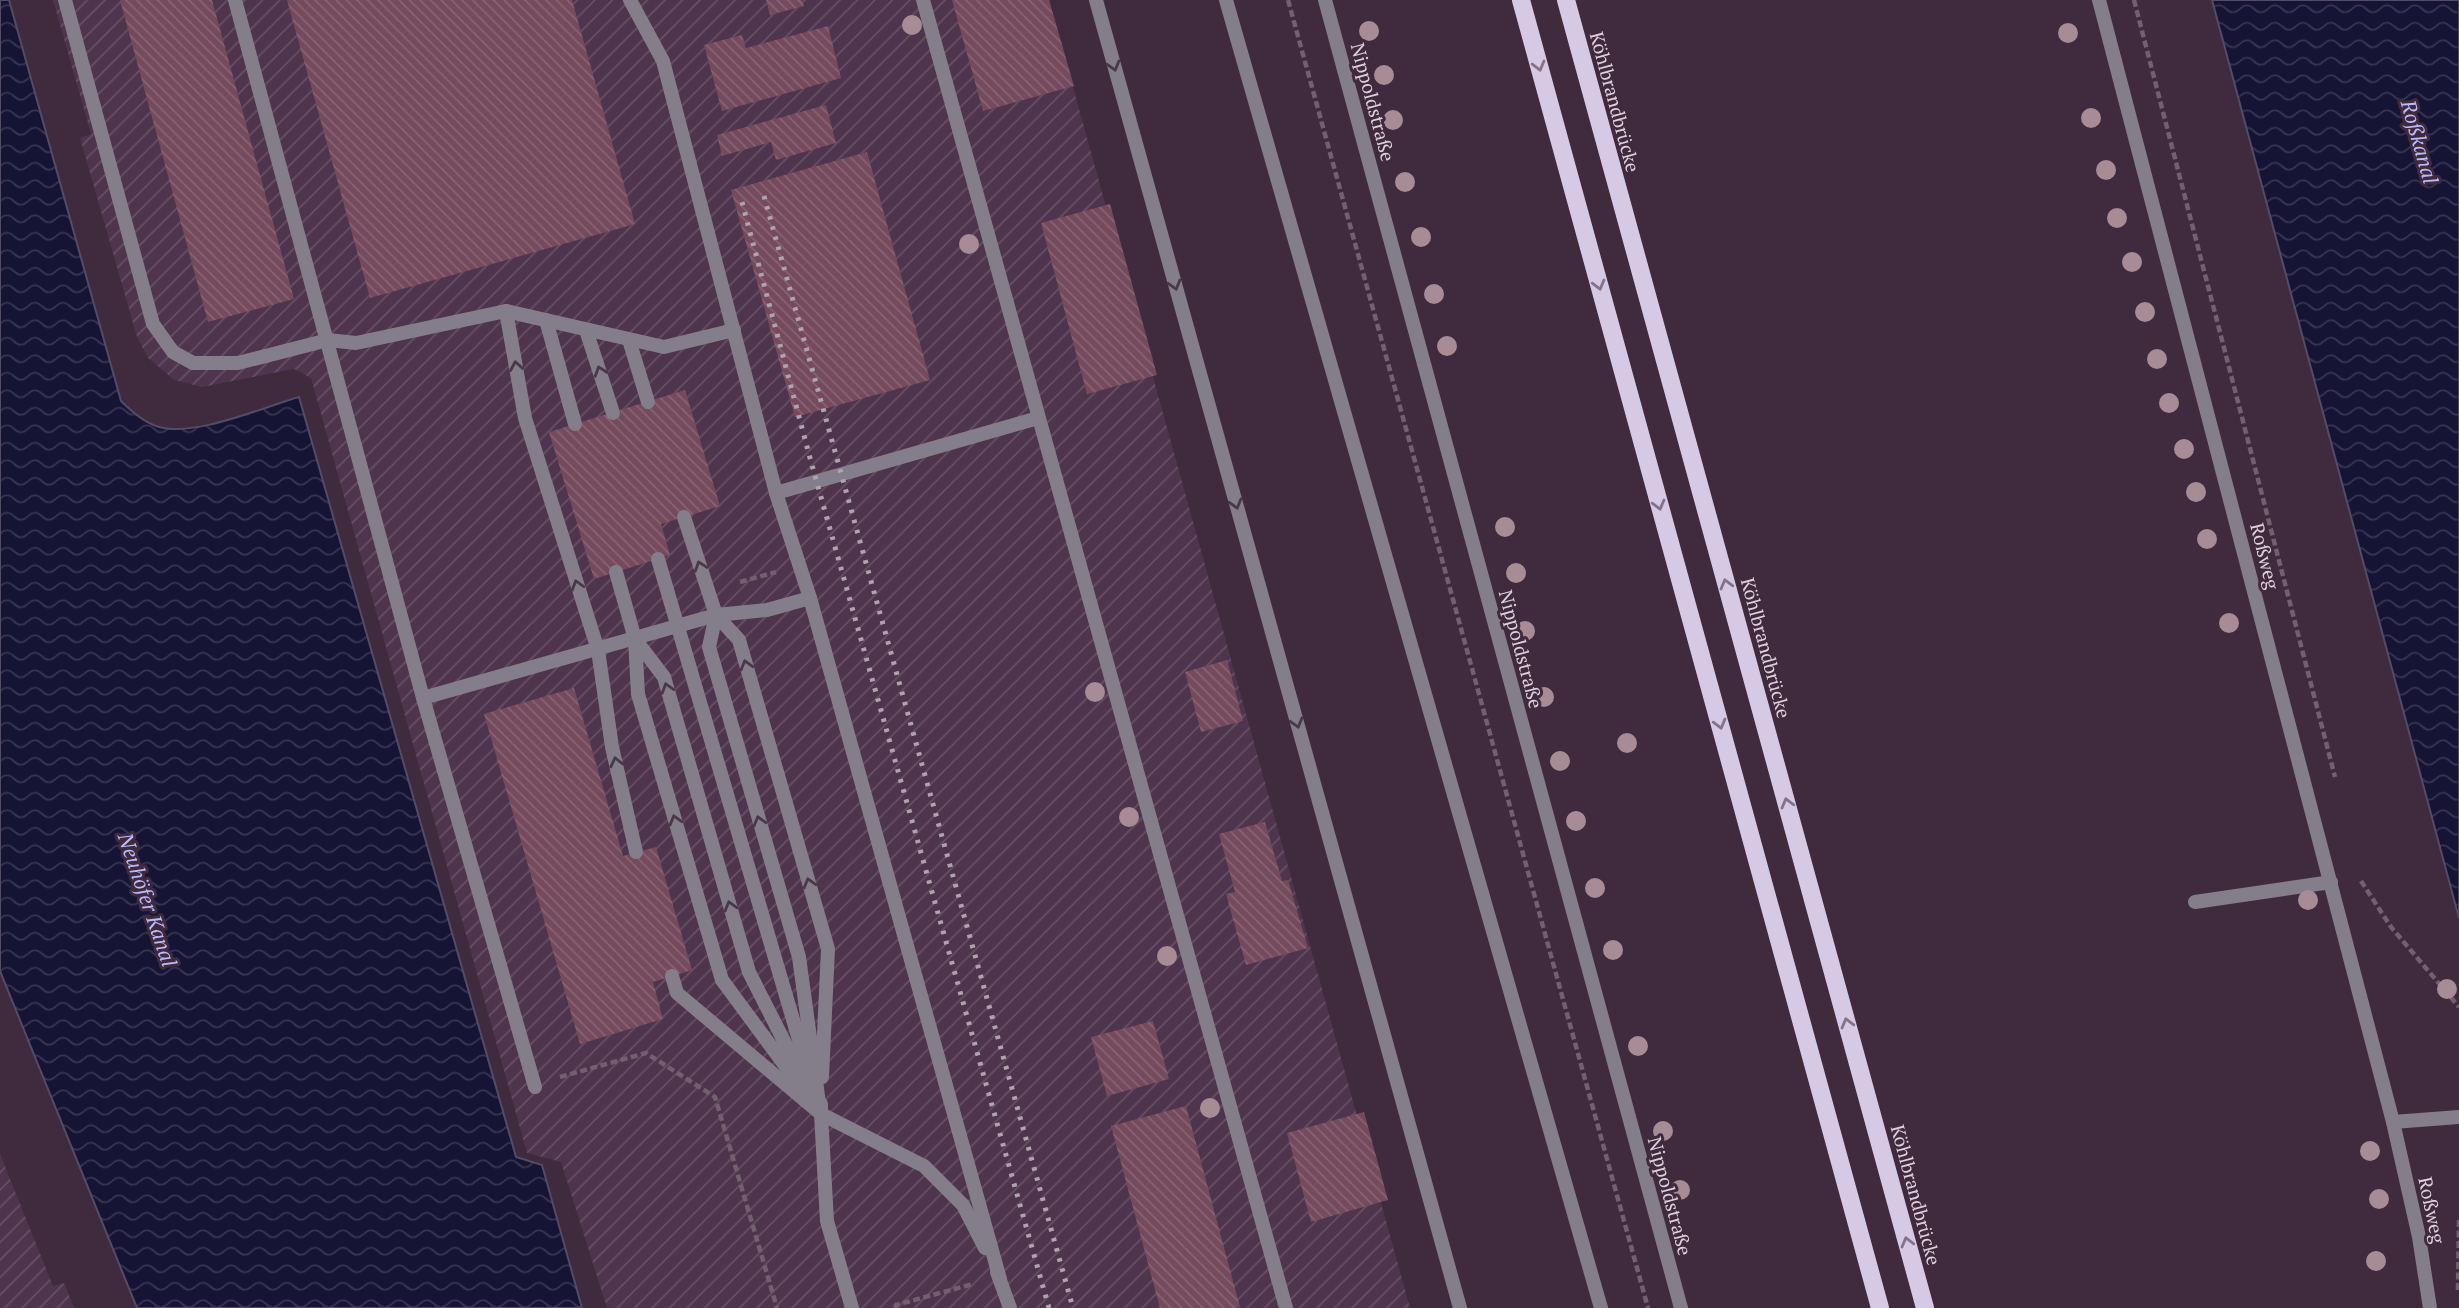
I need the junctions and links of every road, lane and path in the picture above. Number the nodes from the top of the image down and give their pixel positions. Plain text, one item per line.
1 (65, 0) edge
2 (235, 0) edge
3 (630, 0) edge
4 (923, 0) edge
5 (1096, 0) edge
6 (1226, 0) edge
7 (1287, 0) edge
8 (1325, 0) edge
9 (1521, 0) edge
10 (1566, 0) edge
11 (2099, 0) edge
12 (2134, 0) edge
13 (506, 311) junction
14 (546, 320) junction
15 (586, 330) junction
16 (734, 330) junction
17 (328, 340) junction
18 (629, 340) junction
19 (649, 402) dead end
20 (613, 413) dead end
21 (1038, 418) junction
22 (575, 425) dead end
23 (776, 493) junction
24 (684, 517) dead end
25 (658, 559) dead end
26 (616, 572) dead end
27 (810, 598) junction
28 (716, 615) junction
29 (679, 626) junction
30 (635, 639) junction
31 (598, 650) junction
32 (423, 698) junction
33 (2338, 790) dead end
34 (636, 852) dead end
35 (2359, 870) dead end
36 (2330, 882) junction
37 (2195, 902) dead end
38 (672, 976) dead end
39 (2459, 1007) edge
40 (535, 1087) joint
41 (821, 1114) junction
42 (2459, 1117) edge
43 (2393, 1122) junction
44 (2459, 1219) edge
45 (1000, 1279) junction
46 (2458, 1300) edge
47 (778, 1308) edge
48 (852, 1308) edge
49 (895, 1308) edge
50 (1010, 1308) edge
51 (1286, 1308) edge
52 (1460, 1308) edge
53 (1601, 1308) edge
54 (1648, 1308) edge
55 (1681, 1308) edge
56 (1880, 1308) edge
57 (1925, 1308) edge
58 (2430, 1308) edge

1 - 17 street
2 - 17 street
3 - 16 street
4 - 21 street
5 -> 52 street
6 - 53 street
7 - 54 path
8 - 55 street, Nippoldstraße
9 -> 56 main road
57 -> 10 main road, Köhlbrandbrücke
11 - 36 street, Roßweg
12 - 33 path
13 - 14 street
13 - 17 street
31 -> 13 street
14 - 15 street
14 - 22 street
15 - 18 street
20 -> 15 street
16 - 18 street
16 - 23 street
17 - 32 street
18 - 19 street
21 - 23 street
21 - 51 street
23 - 27 street
28 -> 24 street
25 - 29 street
26 - 30 street
27 - 28 street
27 - 45 street
28 - 29 street
41 -> 28 street
41 -> 28 street
29 - 30 street
29 - 41 street
30 - 31 street
41 -> 30 street
41 -> 30 street
31 - 32 street
34 -> 31 street
32 - 40 street
35 - 39 path
36 - 37 street
36 - 43 street, Roßweg
38 - 41 street
40 - 47 path
41 - 45 street
41 - 48 street
42 - 43 street
43 - 58 street, Roßweg
44 - 46 path
45 - 49 path
45 - 50 street

